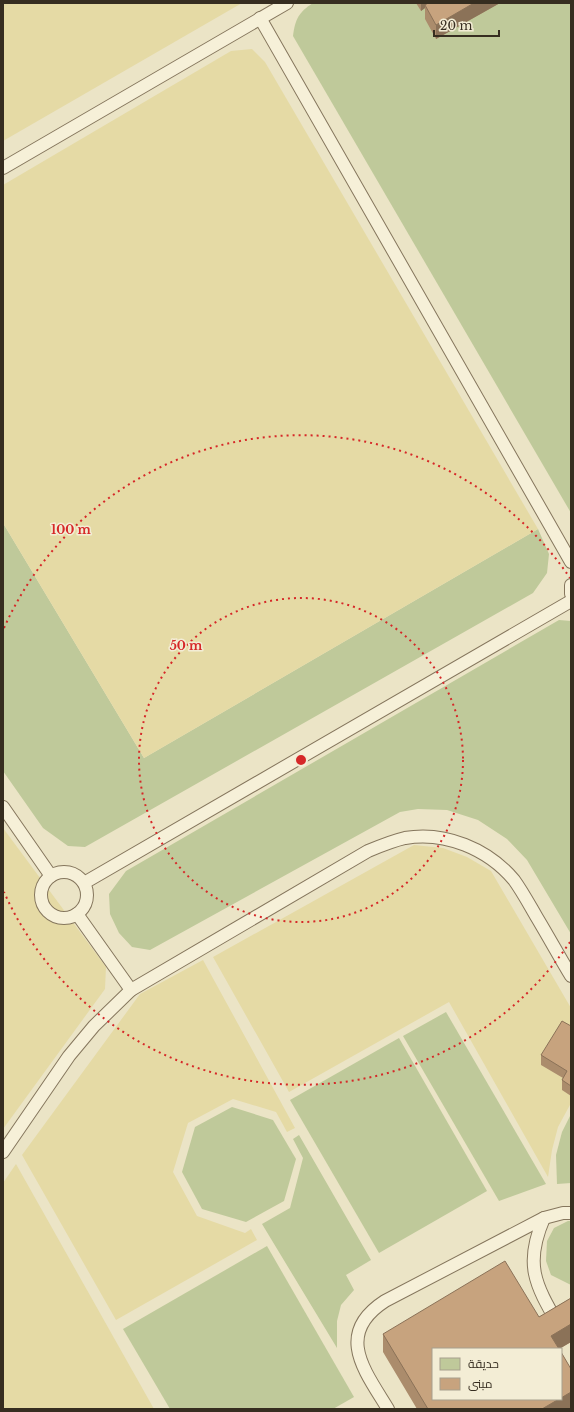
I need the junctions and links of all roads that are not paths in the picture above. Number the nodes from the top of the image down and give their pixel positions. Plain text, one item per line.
1 (287, 3) edge
2 (260, 18) junction
3 (3, 168) edge
4 (571, 562) edge
5 (571, 586) edge
6 (571, 594) edge
7 (571, 601) edge
8 (3, 807) edge
9 (51, 876) junction
10 (84, 883) junction
11 (77, 914) junction
12 (571, 976) edge
13 (131, 990) junction
14 (3, 1152) edge
15 (571, 1213) edge
16 (544, 1218) junction
17 (558, 1324) edge
18 (388, 1409) edge

1 - 2 lane
2 - 3 lane
2 - 4 lane
5 - 6 lane
7 - 10 lane
8 - 9 lane
9 - 10 lane
9 - 11 lane
10 - 11 lane
11 - 13 lane
12 - 13 lane
13 - 14 lane
15 - 16 lane
16 - 17 lane
16 - 18 lane

